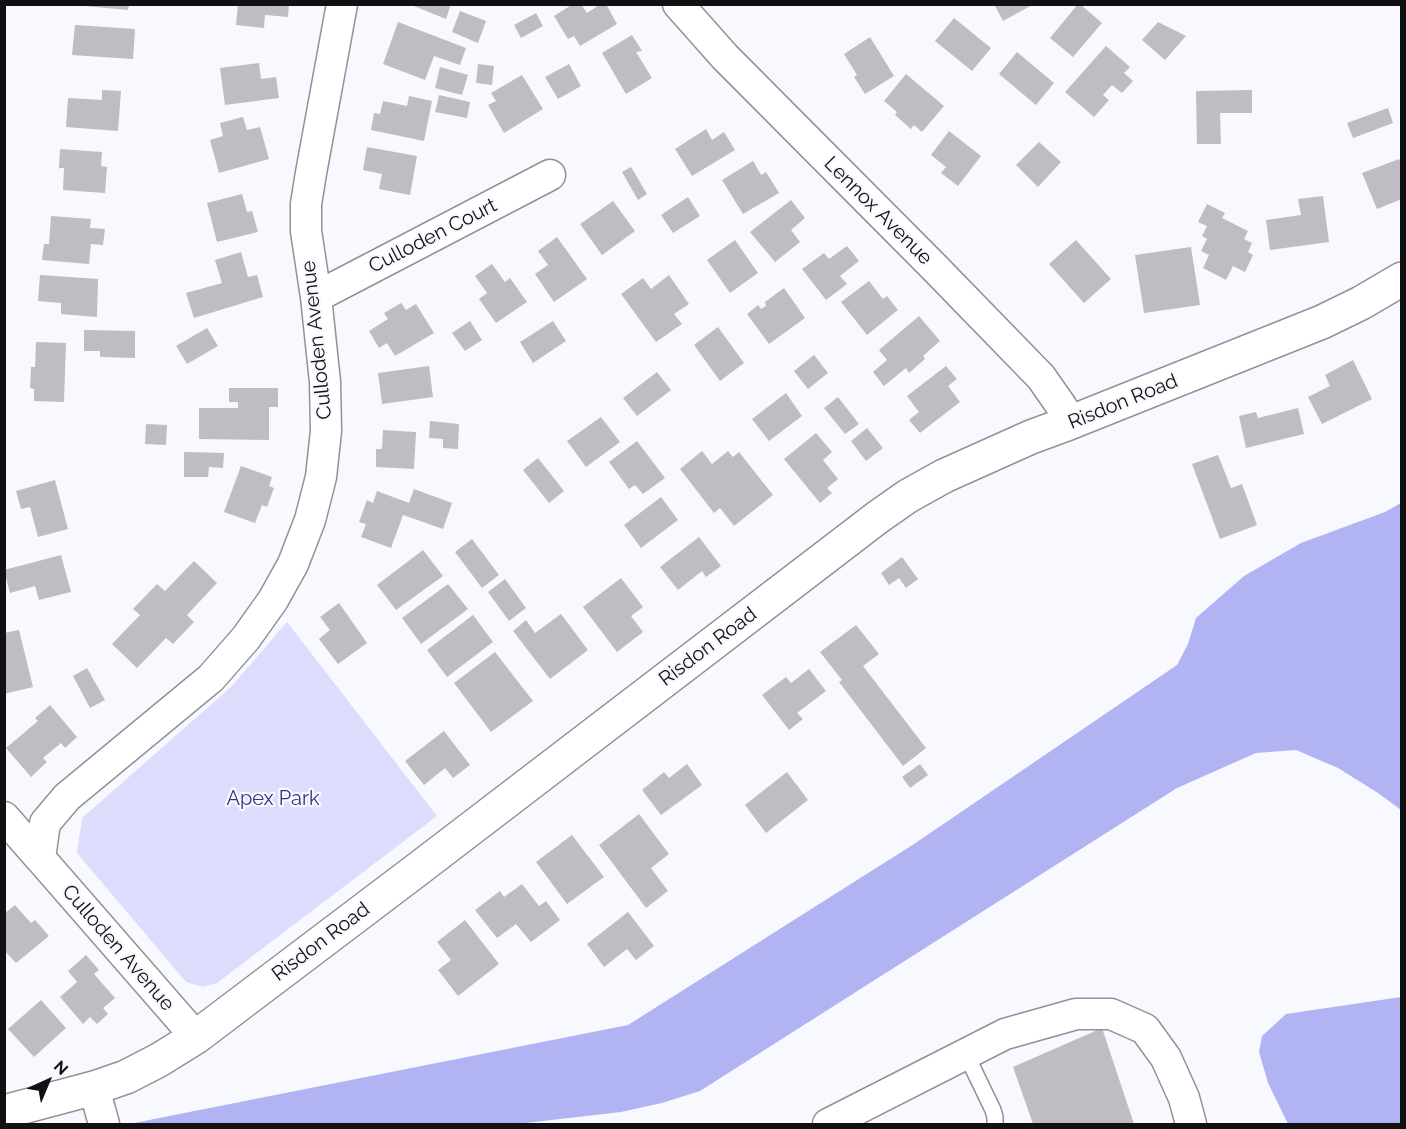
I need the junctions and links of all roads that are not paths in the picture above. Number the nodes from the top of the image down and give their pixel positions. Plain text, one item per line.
1 (342, 4) edge
2 (678, 4) edge
3 (550, 175) dead end
4 (1401, 279) edge
5 (316, 297) junction
6 (1069, 423) junction
7 (4, 818) edge
8 (40, 858) junction
9 (196, 1037) junction
10 (966, 1054) junction
11 (4, 1095) edge
12 (62, 1096) junction
13 (100, 1111) edge
14 (4, 1112) edge
15 (828, 1125) edge
16 (995, 1125) edge
17 (1191, 1125) edge

1 - 5 street, Culloden Avenue
2 - 6 street, Lennox Avenue
3 - 5 street, Culloden Court
4 - 6 street, Risdon Road
5 - 8 street, Culloden Avenue
6 - 9 street, Risdon Road
7 - 8 street, Culloden Avenue
8 - 9 street, Culloden Avenue
9 - 13 street, Risdon Road
10 - 15 street
10 - 16 lane
10 - 17 street
11 - 12 street, Risdon Road
12 - 13 street, Risdon Road
12 - 14 street, Risdon Road

